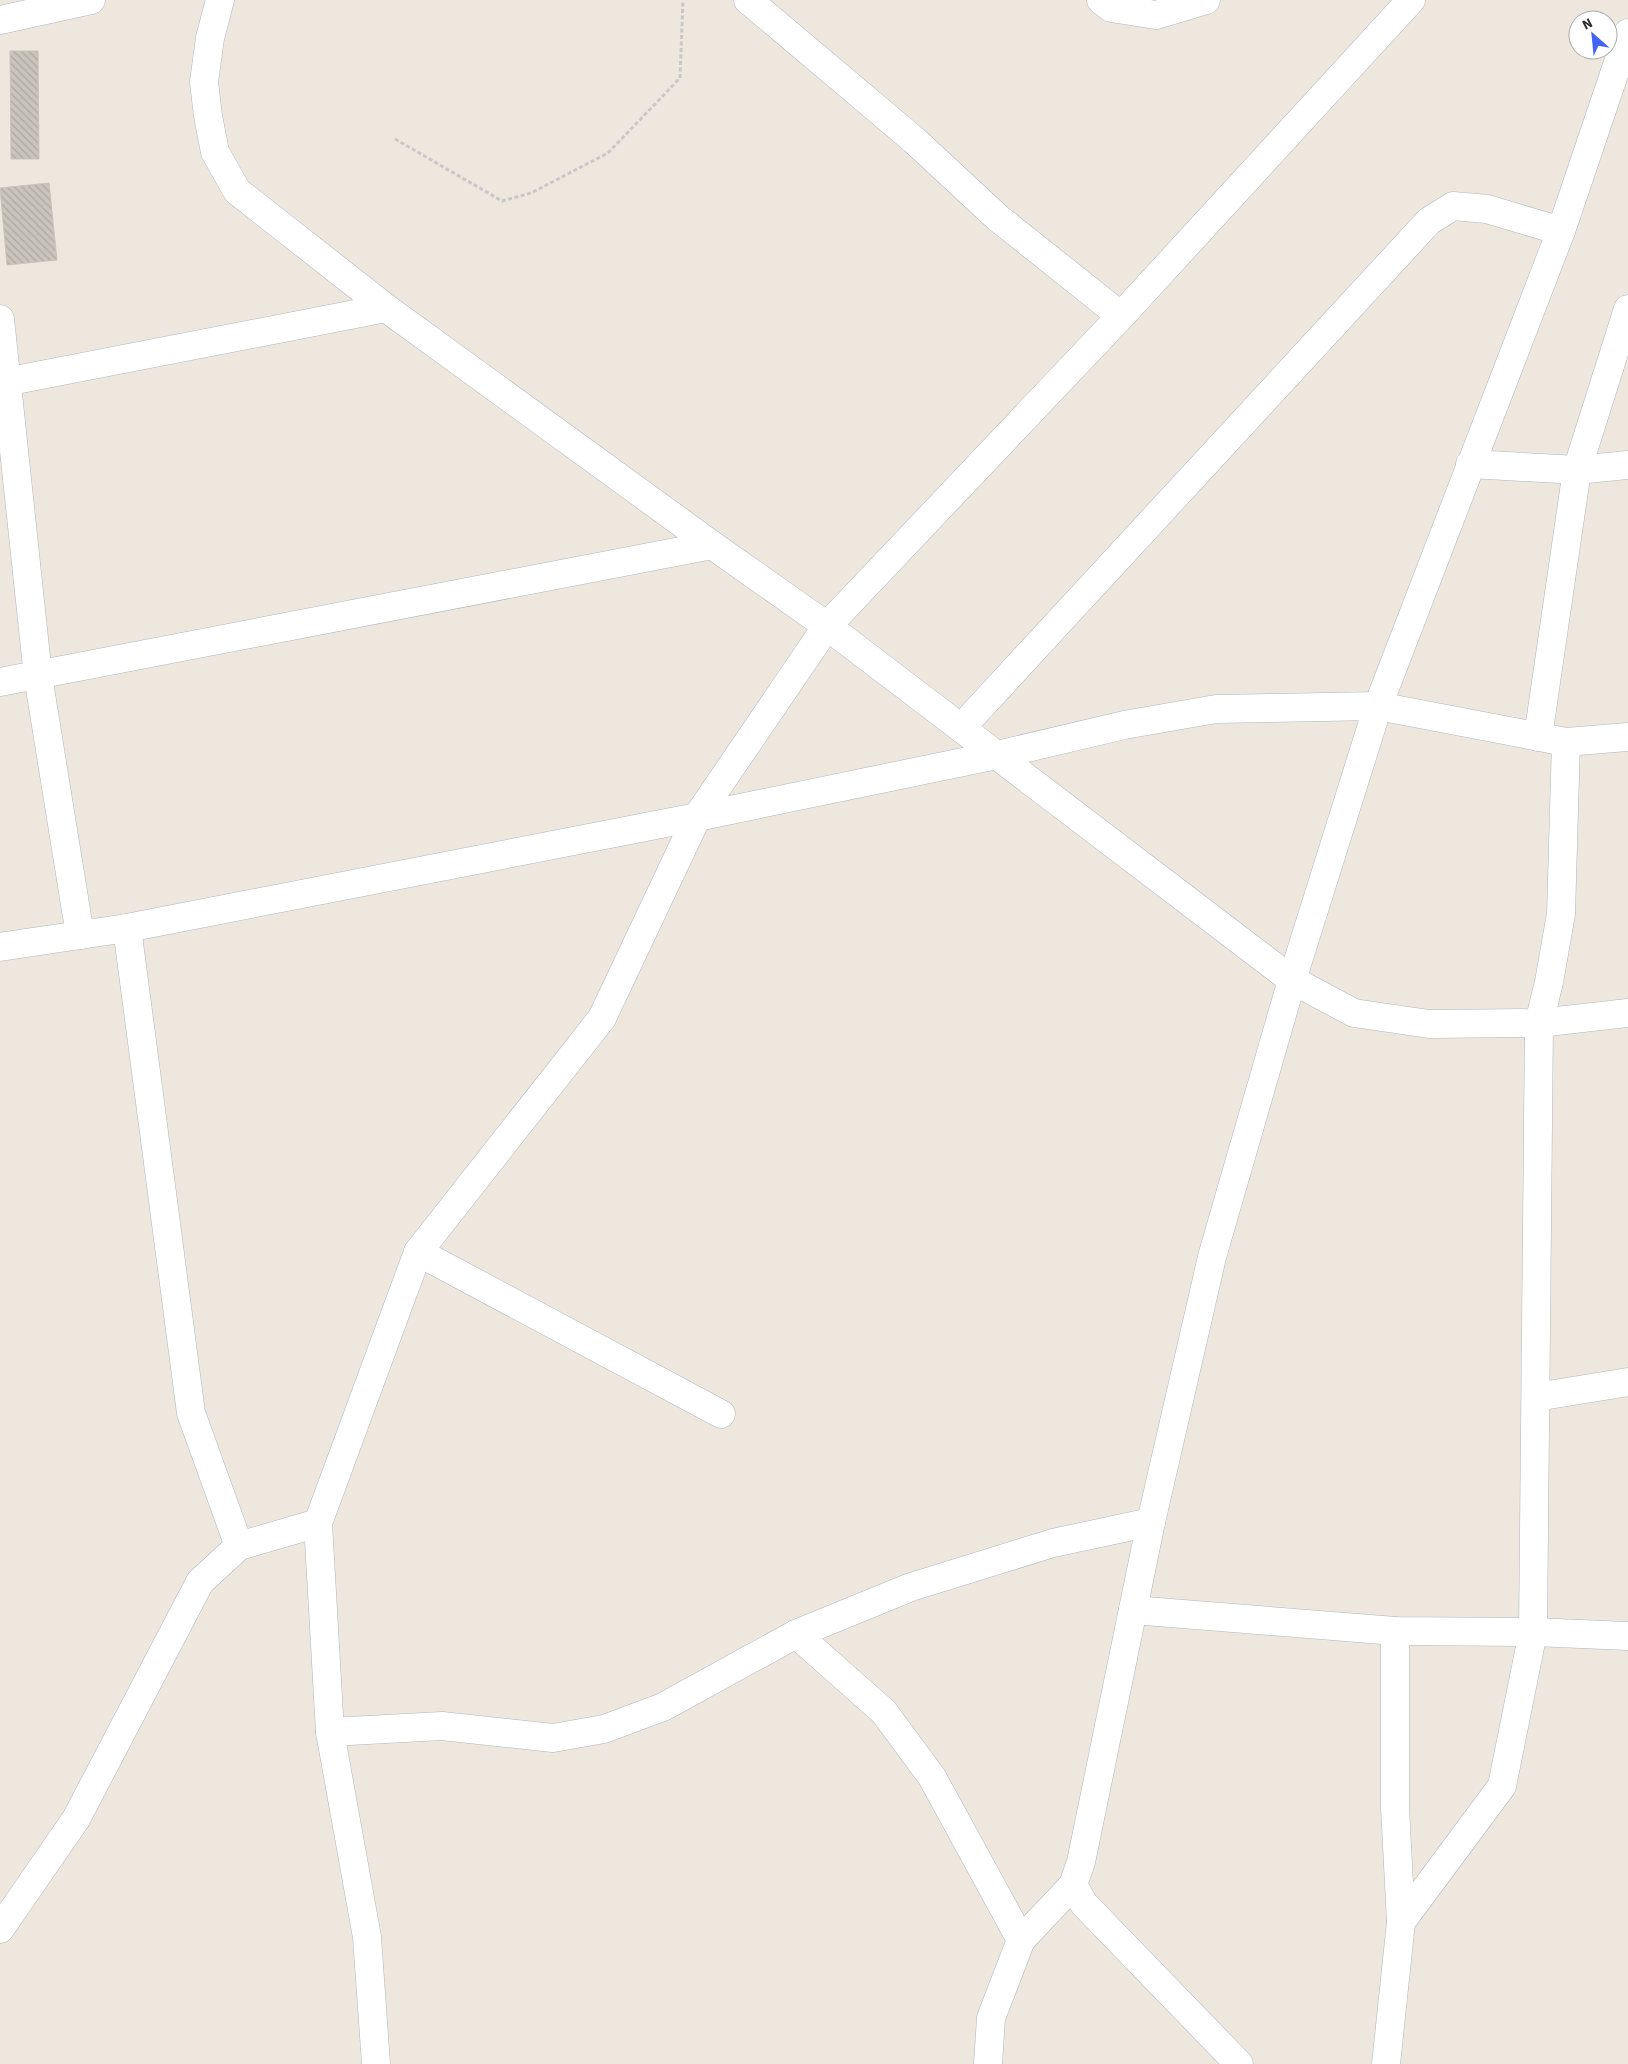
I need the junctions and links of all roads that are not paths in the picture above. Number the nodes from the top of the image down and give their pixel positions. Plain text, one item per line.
1 (91, 0) edge
2 (220, 0) edge
3 (748, 0) edge
4 (1101, 0) edge
5 (1206, 0) edge
6 (1412, 0) edge
7 (0, 20) edge
8 (1628, 33) edge
9 (1561, 230) junction
10 (386, 308) junction
11 (1628, 309) edge
12 (1121, 316) junction
13 (0, 319) edge
14 (4, 382) edge
15 (1470, 464) junction
16 (1628, 465) edge
17 (1577, 470) junction
18 (712, 545) junction
19 (827, 626) junction
20 (38, 676) junction
21 (0, 682) edge
22 (1378, 706) junction
23 (961, 728) junction
24 (1538, 737) junction
25 (1628, 737) edge
26 (1566, 742) junction
27 (997, 755) junction
28 (697, 817) junction
29 (127, 928) junction
30 (80, 935) junction
31 (0, 947) edge
32 (1292, 980) junction
33 (1628, 1012) edge
34 (1539, 1023) junction
35 (418, 1252) junction
36 (1628, 1382) edge
37 (1536, 1397) junction
38 (720, 1414) dead end
39 (1151, 1522) junction
40 (318, 1523) junction
41 (239, 1546) junction
42 (1133, 1610) junction
43 (1395, 1631) junction
44 (1533, 1632) junction
45 (796, 1634) junction
46 (1628, 1636) edge
47 (330, 1732) junction
48 (1073, 1885) junction
49 (1401, 1922) junction
50 (0, 1929) edge
51 (1021, 1940) junction
52 (376, 2064) edge
53 (988, 2064) edge
54 (1239, 2064) edge
55 (1386, 2064) edge

1 - 7 street
2 - 10 street
3 - 12 street
4 - 5 street
6 - 12 street
8 - 9 street
9 - 15 street
9 - 23 street
10 - 14 street
10 - 18 street
11 - 17 street
12 - 19 street
13 - 14 street
14 - 20 street
15 - 17 street
15 - 22 street
16 - 17 street
17 - 24 street
18 - 19 street
18 - 20 street
19 - 23 street
19 - 28 street
20 - 21 street
20 - 30 street
22 - 24 street
22 - 27 street
22 - 32 street
23 - 27 street
24 - 26 street
25 - 26 street
26 - 34 street
27 - 28 street
27 - 32 street
28 - 29 street
28 - 35 street
29 - 30 street
29 - 41 street
30 - 31 street
32 - 34 street
32 - 39 street
33 - 34 street
34 - 37 street
35 - 38 street
35 - 40 street
36 - 37 street
37 - 44 street
39 - 42 street
39 - 45 street
40 - 41 street
40 - 47 street
41 - 50 street
42 - 43 street
42 - 48 street
43 - 44 street
43 - 49 street
44 - 46 street
44 - 49 street
45 - 47 street
45 - 51 street
47 - 52 street
48 - 51 street
48 - 54 street
49 - 55 street
51 - 53 street

